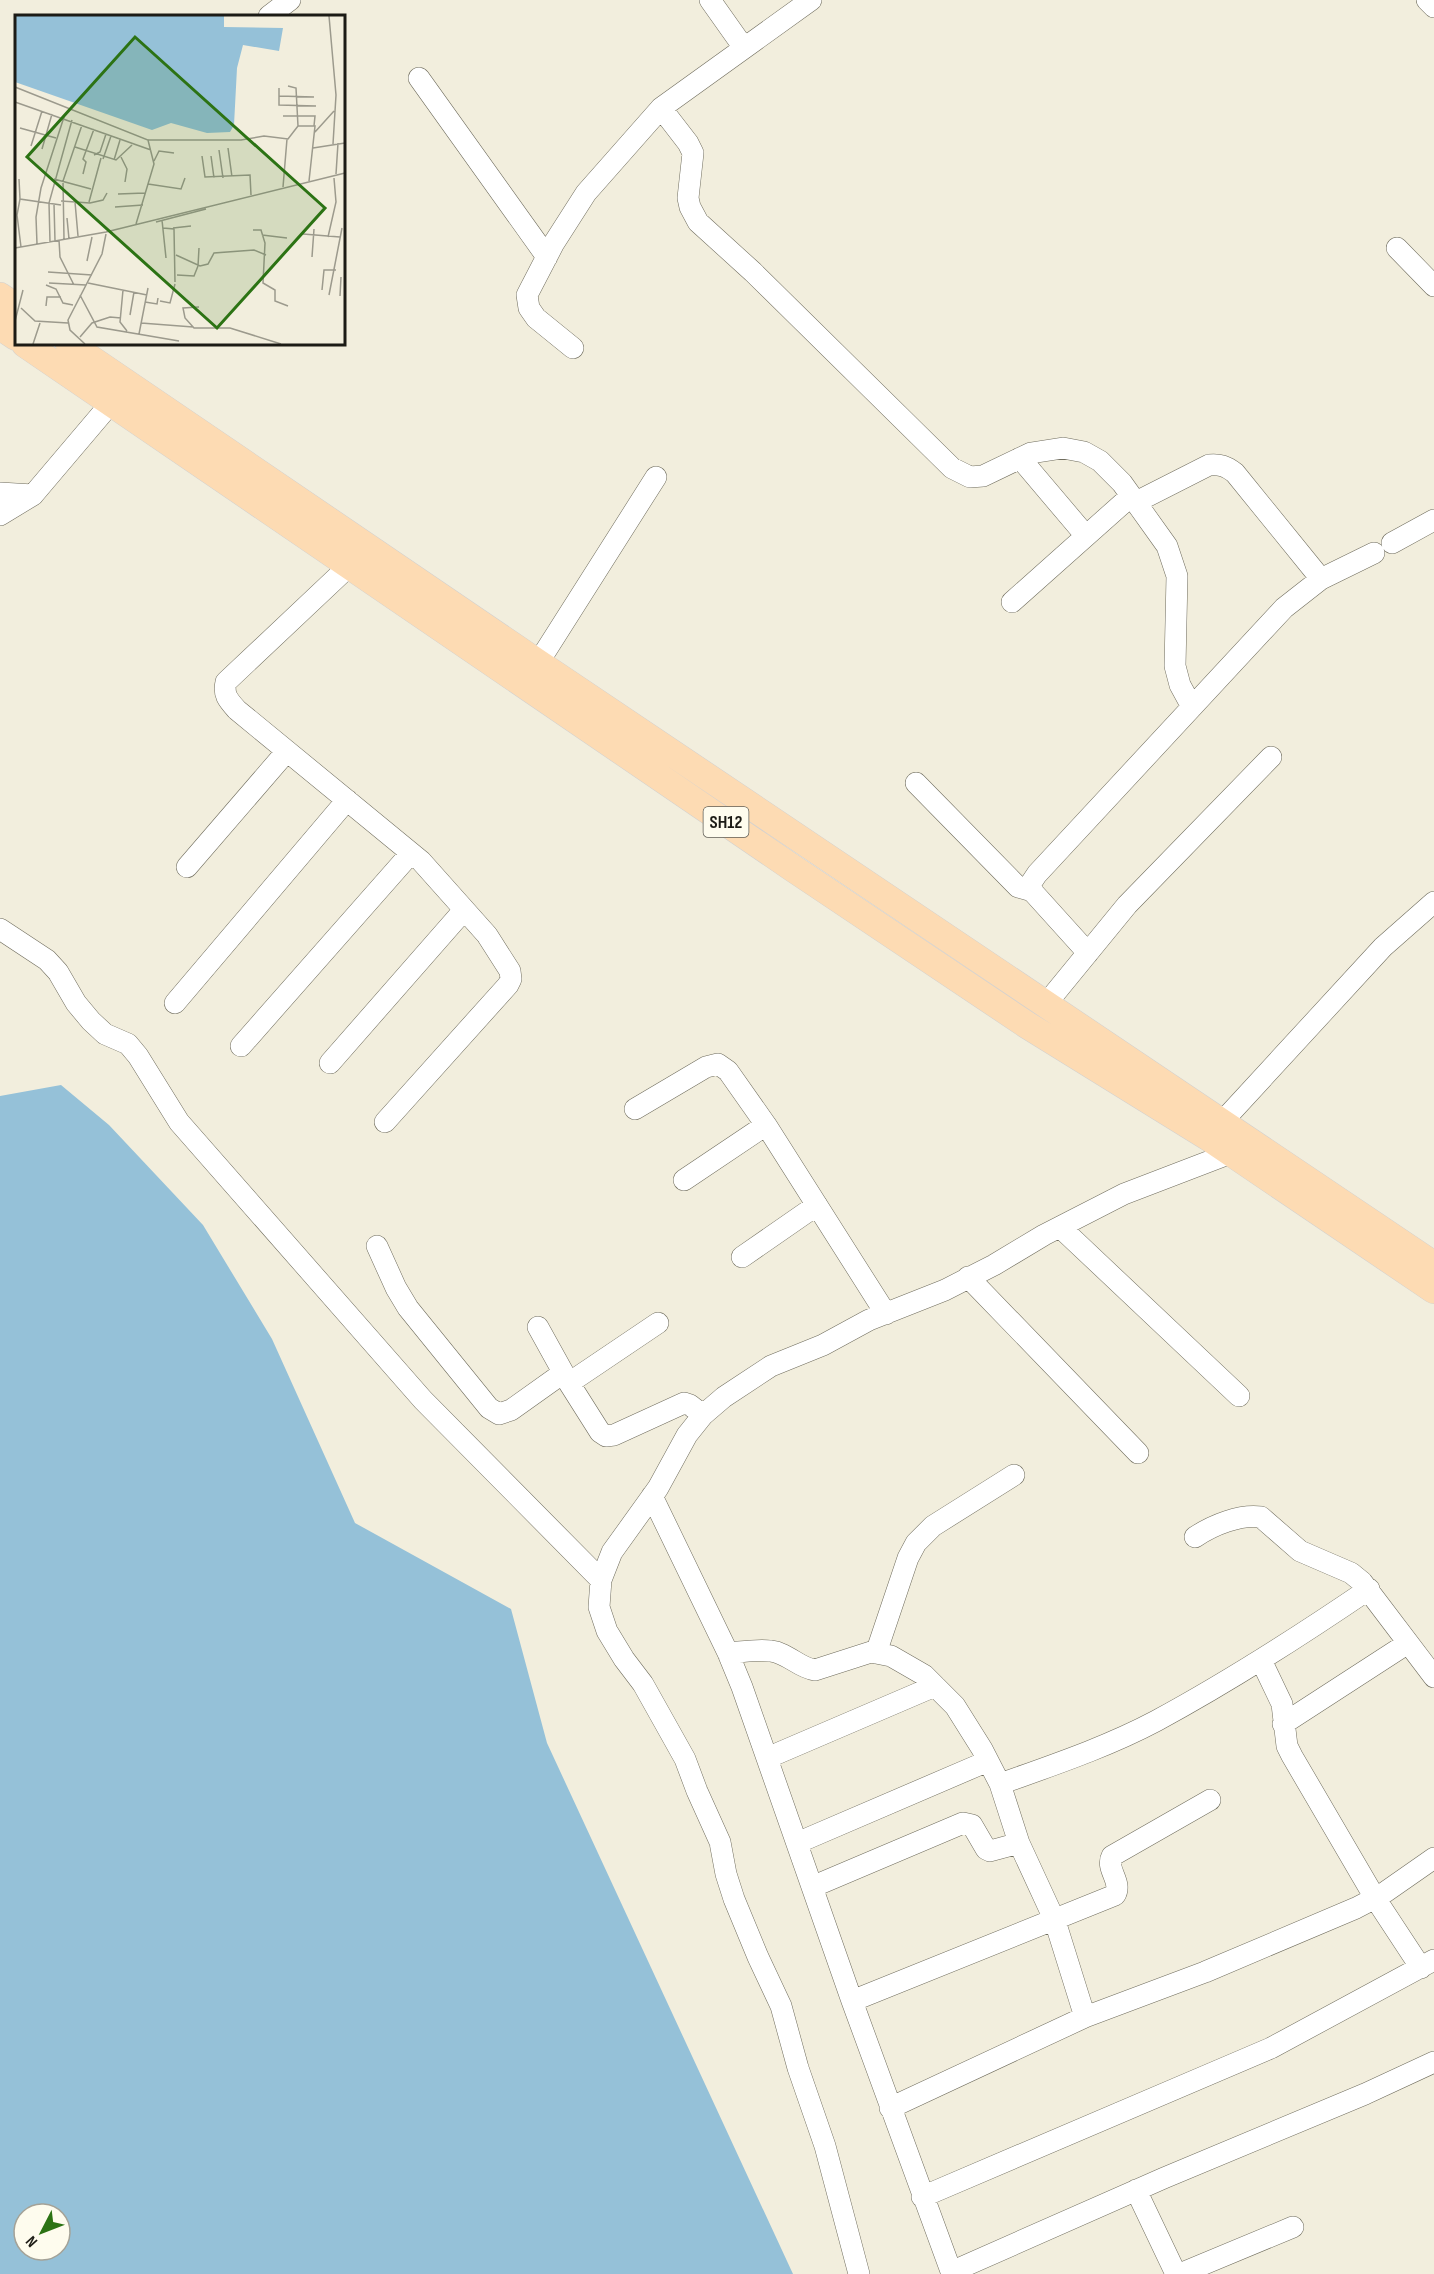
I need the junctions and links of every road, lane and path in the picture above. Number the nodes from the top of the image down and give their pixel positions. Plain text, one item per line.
1 (290, 0) edge
2 (710, 0) edge
3 (811, 0) edge
4 (1427, 0) edge
5 (1434, 7) edge
6 (270, 15) edge
7 (744, 48) junction
8 (419, 78) dead end
9 (661, 108) junction
10 (1397, 248) dead end
11 (547, 257) junction
12 (1434, 286) edge
13 (0, 296) edge
14 (15, 306) edge
15 (0, 326) edge
16 (15, 337) edge
17 (26, 345) edge
18 (70, 345) edge
19 (573, 348) dead end
20 (111, 403) junction
21 (1020, 458) junction
22 (656, 477) dead end
23 (0, 493) edge
24 (33, 495) junction
25 (1133, 499) junction
26 (0, 515) edge
27 (1434, 520) edge
28 (1086, 536) junction
29 (349, 566) junction
30 (1321, 579) junction
31 (1012, 602) dead end
32 (531, 674) junction
33 (1192, 707) junction
34 (287, 751) junction
35 (1270, 757) dead end
36 (916, 783) dead end
37 (347, 800) junction
38 (411, 853) junction
39 (188, 867) dead end
40 (1032, 891) junction
41 (1434, 902) edge
42 (464, 910) junction
43 (0, 929) edge
44 (1088, 953) junction
45 (175, 1003) dead end
46 (1046, 1004) junction
47 (241, 1046) dead end
48 (330, 1063) dead end
49 (635, 1109) dead end
50 (385, 1122) dead end
51 (1222, 1122) junction
52 (766, 1125) junction
53 (1231, 1153) junction
54 (684, 1180) dead end
55 (817, 1205) junction
56 (1059, 1227) junction
57 (377, 1246) dead end
58 (742, 1257) dead end
59 (1434, 1265) edge
60 (968, 1277) junction
61 (1434, 1290) edge
62 (886, 1314) junction
63 (658, 1323) dead end
64 (538, 1327) dead end
65 (566, 1378) junction
66 (1239, 1396) dead end
67 (704, 1415) junction
68 (1138, 1453) dead end
69 (1014, 1475) dead end
70 (652, 1496) junction
71 (1196, 1537) dead end
72 (601, 1580) junction
73 (1369, 1589) junction
74 (1408, 1642) junction
75 (728, 1653) junction
76 (876, 1653) junction
77 (1261, 1660) junction
78 (1434, 1677) edge
79 (935, 1686) junction
80 (1283, 1724) junction
81 (767, 1758) junction
82 (988, 1761) junction
83 (1000, 1784) junction
84 (1210, 1800) dead end
85 (797, 1843) junction
86 (1018, 1843) junction
87 (1434, 1858) edge
88 (812, 1887) junction
89 (1375, 1898) junction
90 (1055, 1921) junction
91 (1427, 1964) edge
92 (852, 2001) junction
93 (1085, 2017) junction
94 (1434, 2062) edge
95 (890, 2108) junction
96 (1136, 2190) junction
97 (922, 2197) junction
98 (1293, 2226) dead end
99 (951, 2273) edge
100 (859, 2274) edge
101 (1176, 2274) edge
102 (1180, 2274) edge

1 - 6 street
2 - 7 street
3 - 7 street
4 - 5 street
7 - 9 street
8 - 11 street
9 - 11 street
9 - 21 street
10 - 12 street
11 - 19 street
13 - 14 main road
15 - 16 main road
17 - 20 main road, SH12
18 - 32 main road
20 - 24 street
20 - 29 main road, SH12
21 - 25 street
21 - 28 street
22 - 32 street
23 - 24 street
24 - 26 street
25 - 28 street
25 - 30 street
25 - 33 street
27 - 30 street
28 - 31 street
29 - 32 main road, SH12
29 - 34 street
30 - 33 street
32 - 46 main road
32 - 53 main road, SH12
33 - 40 street
34 - 37 street
34 - 39 street
35 - 44 street
36 - 40 street
37 - 38 street
37 - 45 street
38 - 42 street
38 - 47 street
40 - 44 street
41 - 51 street
42 - 48 street
42 - 50 street
43 - 72 street
44 - 46 street
46 - 51 main road
49 - 52 street
51 - 59 main road
52 - 54 street
52 - 55 street
53 - 56 street
53 - 61 main road, SH12
55 - 58 street
55 - 62 street
56 - 60 street
56 - 66 street
57 - 65 street
60 - 62 street
60 - 68 street
62 - 67 street
63 - 65 street
64 - 65 street
65 - 67 street
67 - 70 street
69 - 76 street
70 - 72 street
70 - 75 street
71 - 73 street
72 - 100 street
73 - 74 street
73 - 77 street
74 - 78 street
74 - 80 street
75 - 76 street
75 - 81 street
76 - 79 street
77 - 80 street
77 - 83 street
79 - 81 street
79 - 82 street
80 - 89 street
81 - 85 street
82 - 83 street
82 - 85 street
83 - 86 street
84 - 90 street
85 - 88 street
86 - 88 street
86 - 90 street
87 - 89 street
88 - 92 street
89 - 91 street
89 - 93 street
90 - 92 street
90 - 93 street
91 - 97 street
92 - 95 street
93 - 95 street
94 - 96 street
95 - 97 street
96 - 99 street
96 - 101 street
97 - 99 street
98 - 102 street

